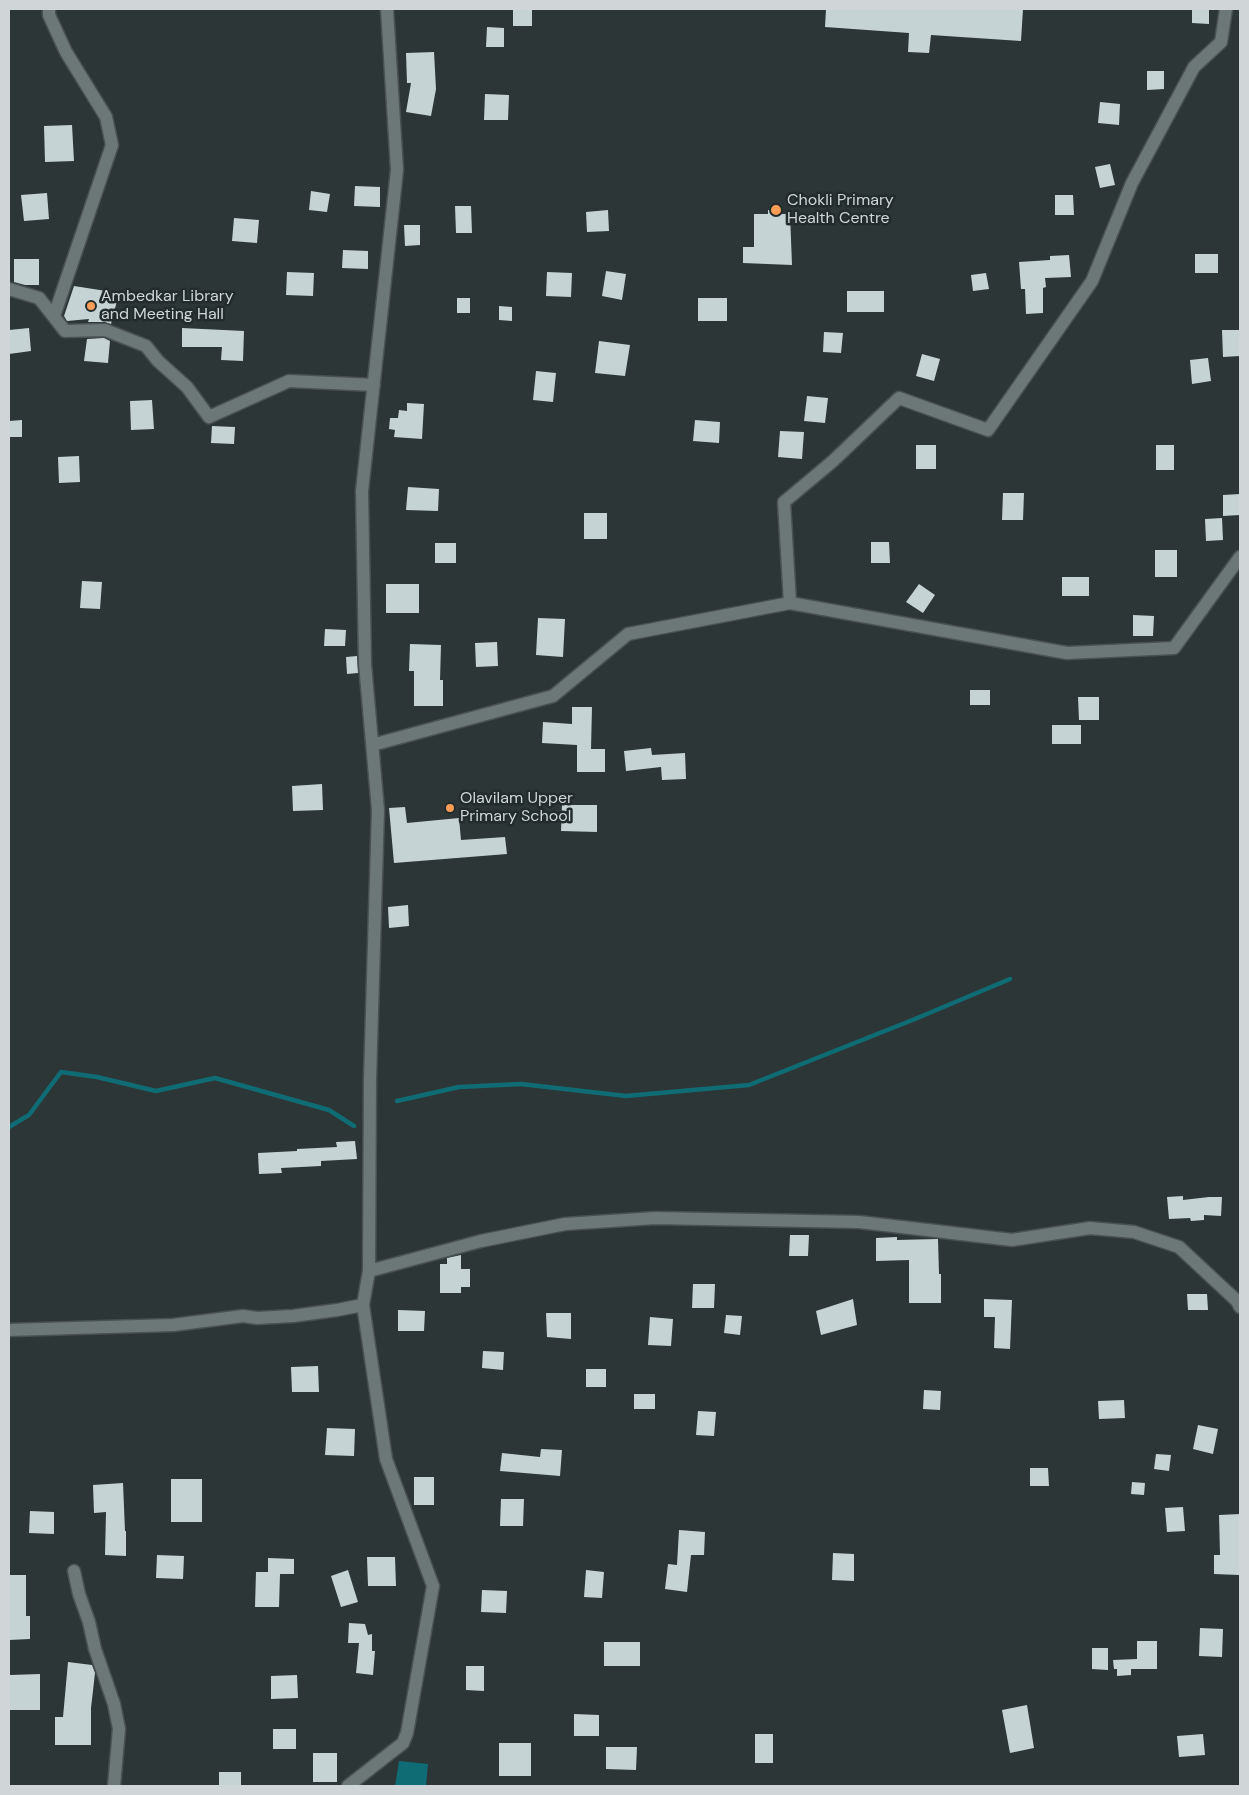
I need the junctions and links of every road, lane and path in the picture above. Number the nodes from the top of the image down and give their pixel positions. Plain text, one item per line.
1 (49, 9) edge
2 (387, 9) edge
3 (1226, 9) edge
4 (9, 289) edge
5 (54, 316) junction
6 (374, 385) junction
7 (1240, 557) edge
8 (790, 603) junction
9 (372, 745) junction
10 (368, 1271) junction
11 (363, 1305) junction
12 (1240, 1307) edge
13 (9, 1330) edge
14 (74, 1571) dead end
15 (114, 1786) edge
16 (348, 1786) edge

1 - 5 street
2 - 6 street
3 - 8 street
4 - 5 street
5 - 6 street
6 - 9 street
7 - 8 street
8 - 9 street
9 - 10 street
10 - 11 street
10 - 12 street
11 - 13 street
11 - 16 street
14 - 15 street

